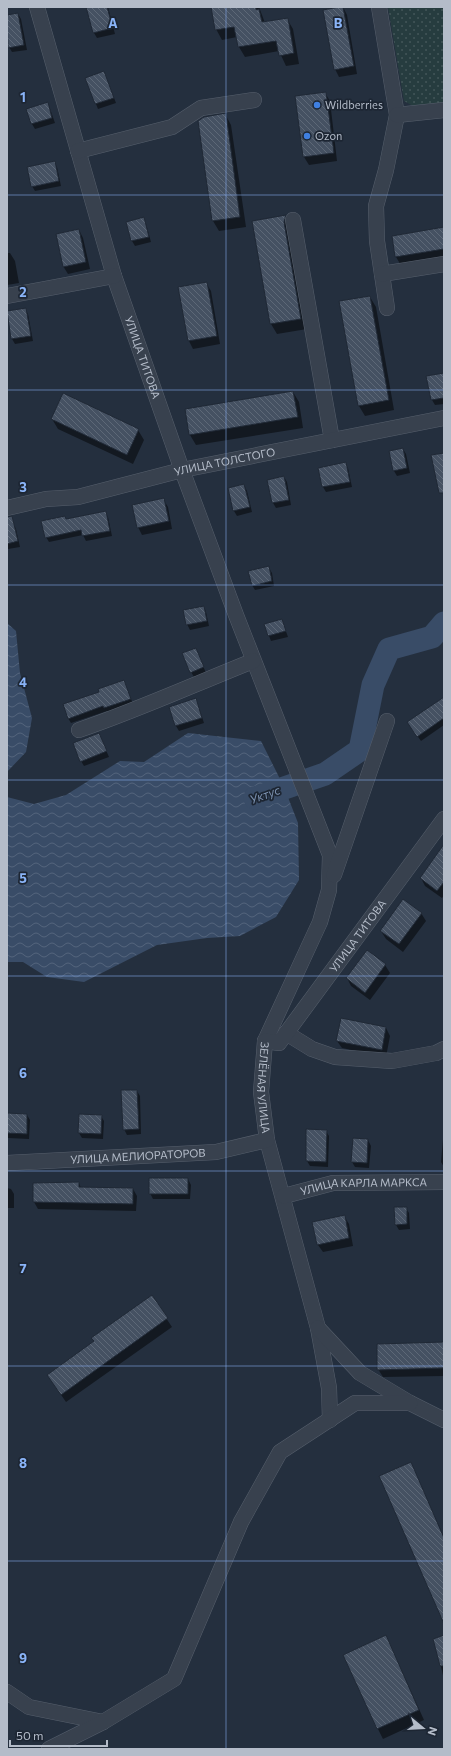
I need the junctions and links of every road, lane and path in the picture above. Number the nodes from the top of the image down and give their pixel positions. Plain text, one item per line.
1 (37, 7) edge
2 (379, 7) edge
3 (254, 100) dead end
4 (444, 110) edge
5 (397, 115) junction
6 (78, 151) junction
7 (293, 220) dead end
8 (444, 264) edge
9 (382, 274) junction
10 (114, 276) junction
11 (7, 296) edge
12 (387, 308) dead end
13 (444, 418) edge
14 (332, 440) junction
15 (182, 470) junction
16 (7, 508) edge
17 (253, 661) junction
18 (386, 721) dead end
19 (79, 730) dead end
20 (444, 819) edge
21 (330, 855) joint
22 (329, 890) junction
23 (286, 1033) junction
24 (265, 1041) junction
25 (444, 1049) edge
26 (267, 1140) junction
27 (7, 1163) edge
28 (444, 1182) edge
29 (284, 1196) junction
30 (318, 1328) junction
31 (410, 1403) junction
32 (330, 1420) junction
33 (444, 1420) edge
34 (7, 1692) edge
35 (103, 1722) junction
36 (49, 1749) edge

1 - 6 street, УЛИЦА ТИТОВА
2 - 5 street
3 - 6 street
4 - 5 street
5 - 9 street
6 - 10 street, УЛИЦА ТИТОВА
7 - 14 street
8 - 9 street
9 - 12 street
10 - 11 street
10 - 15 street, УЛИЦА ТИТОВА
13 - 14 street, УЛИЦА ТОЛСТОГО
14 - 15 street, УЛИЦА ТОЛСТОГО
15 - 16 street, УЛИЦА ТОЛСТОГО
15 - 17 street, УЛИЦА ТИТОВА
17 - 19 street
17 - 21 street, УЛИЦА ТИТОВА
18 - 22 street
20 - 23 street, УЛИЦА ТИТОВА
21 - 22 street, ЗЕЛЁНАЯ УЛИЦА
22 - 24 street, ЗЕЛЁНАЯ УЛИЦА
23 - 24 street, УЛИЦА ТИТОВА
23 - 25 street
24 - 26 street, ЗЕЛЁНАЯ УЛИЦА
26 - 27 street, УЛИЦА МЕЛИОРАТОРОВ
26 - 29 street, ЗЕЛЁНАЯ УЛИЦА
28 - 29 street, УЛИЦА КАРЛА МАРКСА
29 - 30 street, ЗЕЛЁНАЯ УЛИЦА
30 - 31 street
30 - 32 street, ЗЕЛЁНАЯ УЛИЦА
31 - 32 street
31 - 33 street
32 - 35 street
34 - 35 street
35 - 36 street

